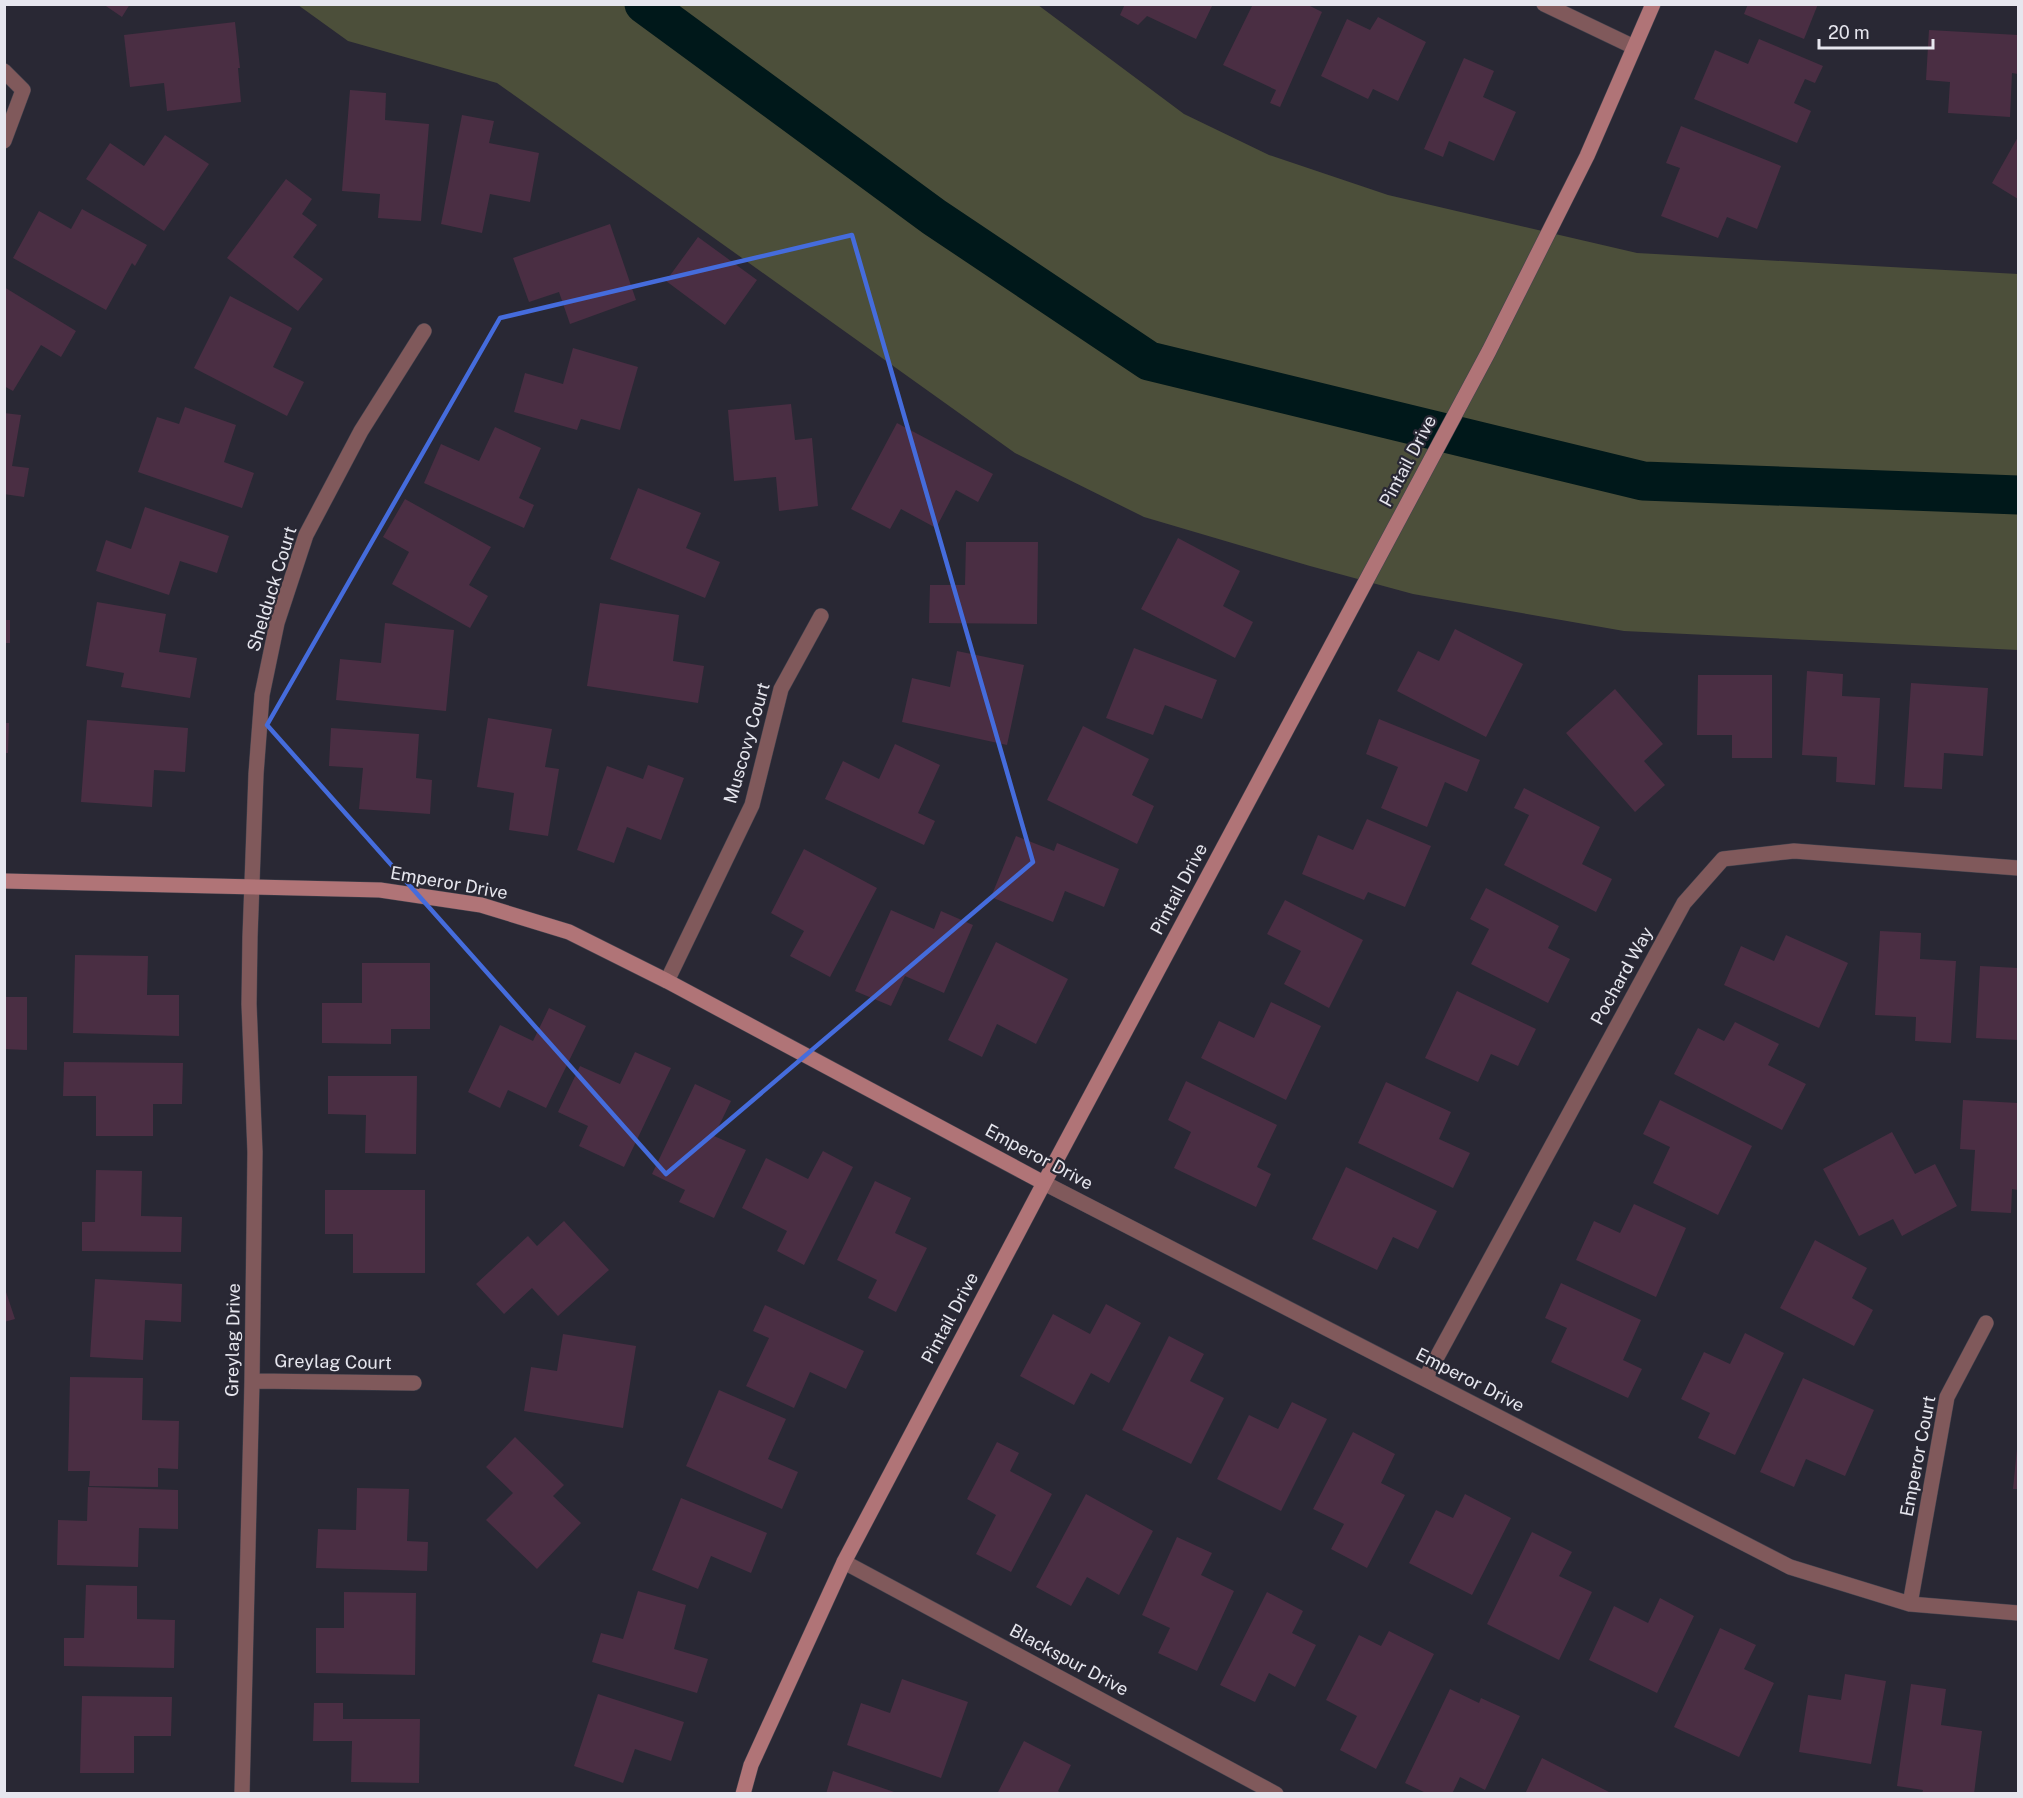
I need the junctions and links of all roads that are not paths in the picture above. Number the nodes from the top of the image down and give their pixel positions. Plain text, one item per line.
1 (1544, 4) edge
2 (1653, 4) edge
3 (1634, 47) junction
4 (4, 71) edge
5 (4, 141) edge
6 (424, 331) dead end
7 (821, 616) dead end
8 (2019, 868) edge
9 (4, 881) edge
10 (251, 887) junction
11 (667, 981) junction
12 (1044, 1183) junction
13 (1986, 1323) dead end
14 (1425, 1379) junction
15 (252, 1381) junction
16 (414, 1383) dead end
17 (844, 1562) junction
18 (1910, 1604) junction
19 (2019, 1613) edge
20 (242, 1794) edge
21 (743, 1794) edge
22 (1276, 1794) edge

1 - 3 street
2 - 3 street, Pintail Drive
3 - 12 street, Pintail Drive
4 - 5 street
6 - 10 street, Shelduck Court
7 - 11 street, Muscovy Court
8 - 14 street, Pochard Way
9 - 10 street, Emperor Drive
10 - 11 street, Emperor Drive
10 - 15 street, Greylag Drive
11 - 12 street, Emperor Drive
12 - 14 street, Emperor Drive
12 - 17 street, Pintail Drive
13 - 18 street, Emperor Court
14 - 18 street, Emperor Drive
15 - 16 street, Greylag Court
15 - 20 street, Greylag Drive
17 - 21 street, Pintail Drive
17 - 22 street, Blackspur Drive
18 - 19 street, Emperor Drive

